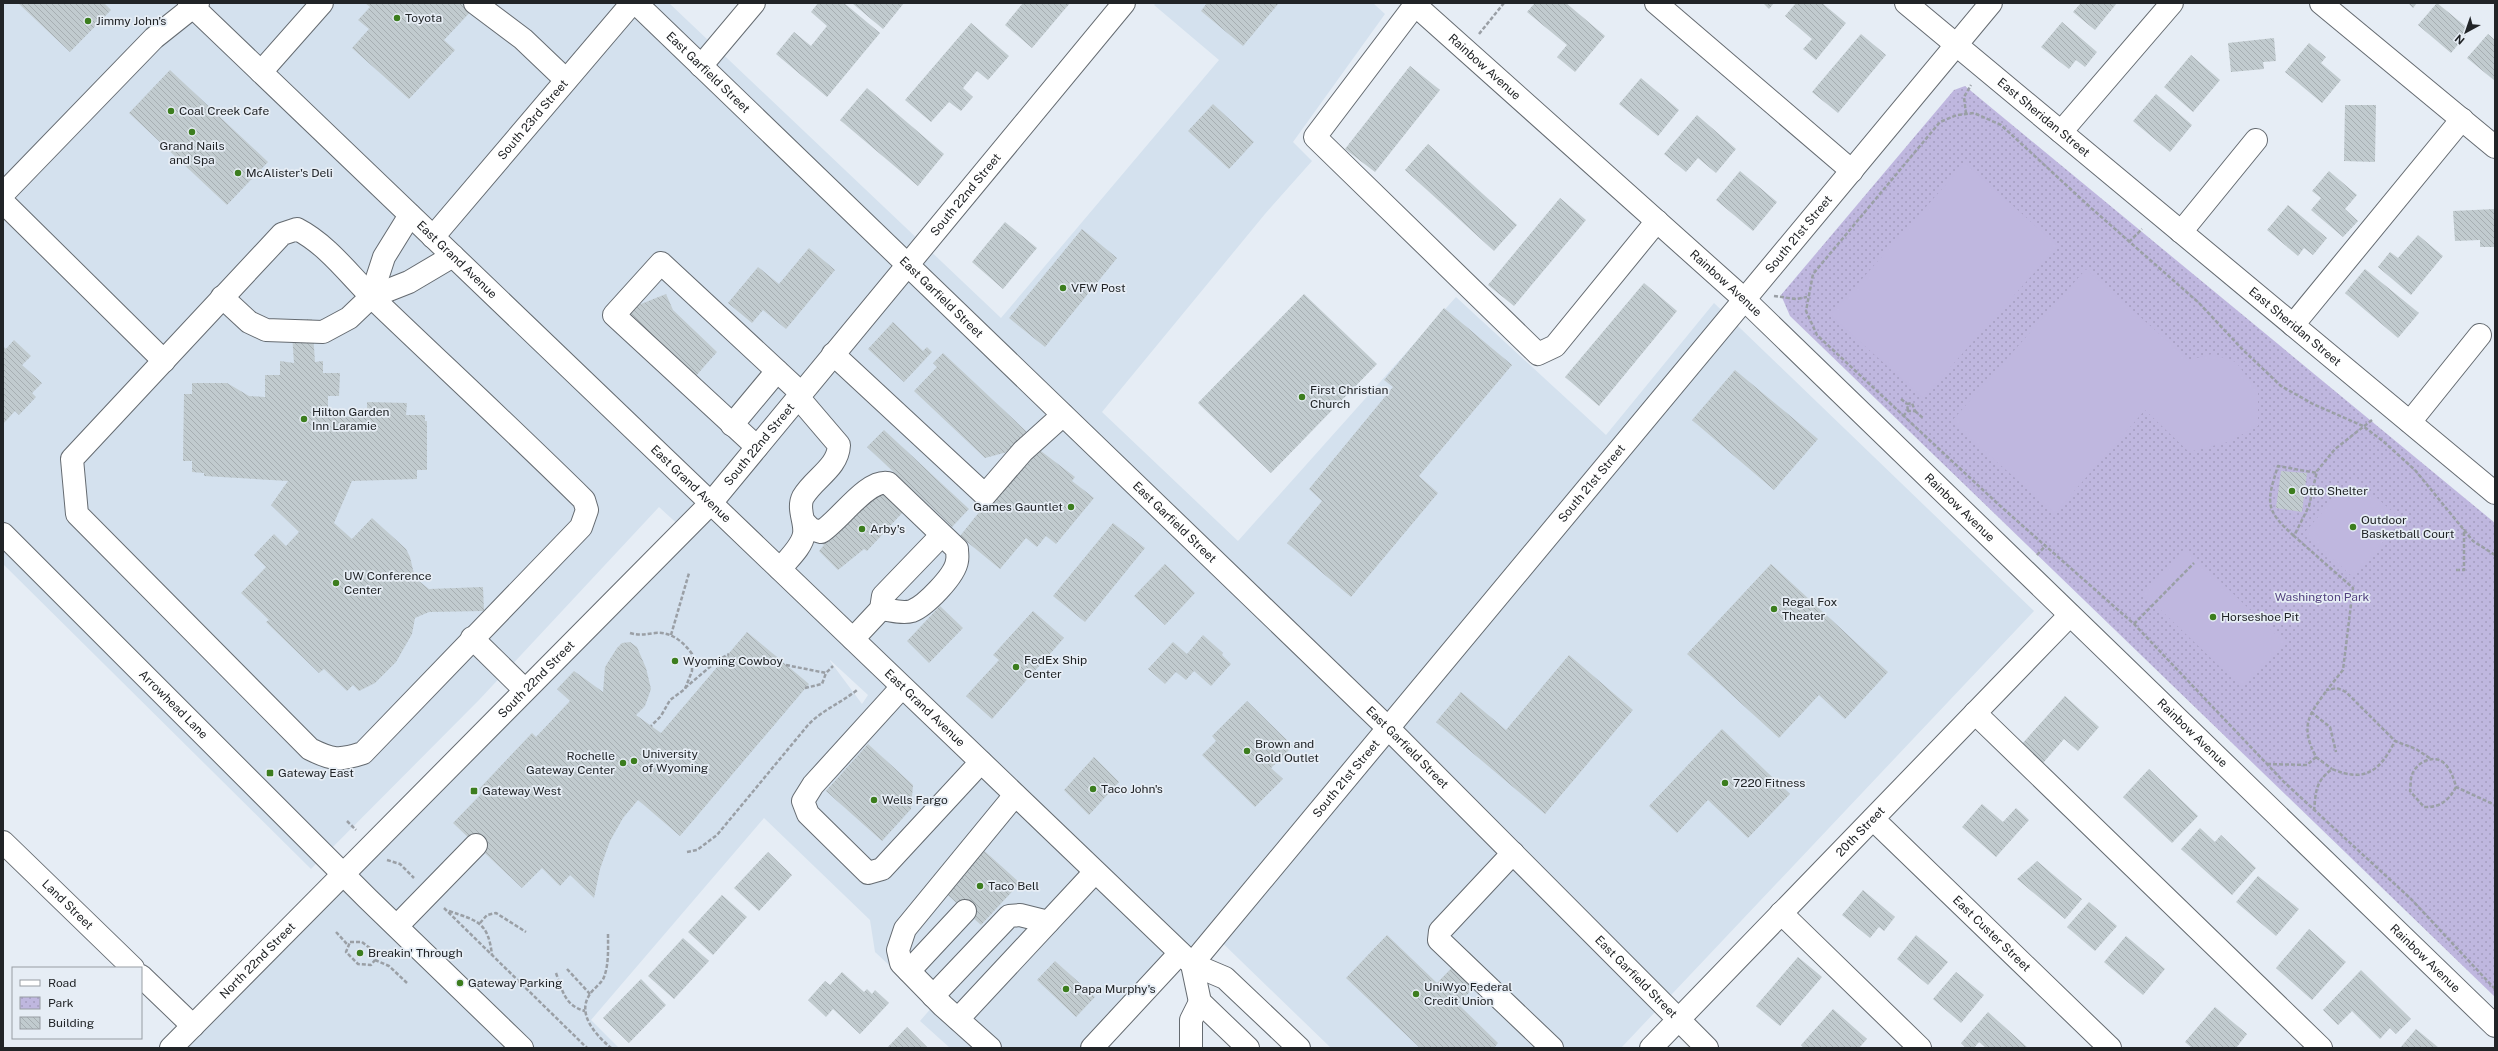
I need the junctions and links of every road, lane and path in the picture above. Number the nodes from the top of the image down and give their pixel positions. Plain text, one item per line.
1 (322, 3) edge
2 (474, 3) edge
3 (632, 3) edge
4 (636, 3) edge
5 (754, 3) edge
6 (1124, 3) edge
7 (1504, 3) edge
8 (1656, 3) edge
9 (1906, 3) edge
10 (1991, 3) edge
11 (2172, 3) edge
12 (2321, 3) edge
13 (1414, 4) edge
14 (194, 5) edge
15 (1956, 45) junction
16 (1465, 50) junction
17 (701, 66) junction
18 (1982, 66) junction
19 (261, 72) junction
20 (566, 80) junction
21 (1966, 114) junction
22 (2462, 119) junction
23 (2061, 132) junction
24 (2256, 140) dead end
25 (2495, 147) edge
26 (1852, 171) junction
27 (3, 194) edge
28 (3, 202) edge
29 (410, 215) junction
30 (1657, 221) junction
31 (2181, 232) junction
32 (433, 237) junction
33 (453, 256) junction
34 (908, 265) junction
35 (1747, 296) junction
36 (222, 297) junction
37 (371, 297) junction
38 (1807, 297) junction
39 (2294, 325) junction
40 (2480, 335) dead end
41 (833, 354) junction
42 (164, 360) junction
43 (777, 371) junction
44 (800, 395) junction
45 (1901, 399) dead end
46 (1907, 404) junction
47 (2392, 406) junction
48 (1908, 411) junction
49 (1915, 411) junction
50 (1063, 414) junction
51 (1904, 416) junction
52 (1923, 418) dead end
53 (2410, 422) junction
54 (732, 425) junction
55 (2363, 426) junction
56 (756, 448) junction
57 (2317, 473) junction
58 (2495, 493) edge
59 (711, 503) junction
60 (804, 522) junction
61 (2464, 529) junction
62 (3, 534) edge
63 (2294, 536) junction
64 (935, 542) dead end
65 (2495, 555) edge
66 (2194, 562) dead end
67 (780, 569) junction
68 (2456, 570) dead end
69 (689, 573) dead end
70 (881, 608) junction
71 (2070, 615) junction
72 (2134, 624) junction
73 (630, 633) dead end
74 (671, 635) junction
75 (472, 638) junction
76 (853, 639) junction
77 (729, 654) dead end
78 (786, 665) dead end
79 (833, 666) dead end
80 (826, 673) junction
81 (902, 687) junction
82 (685, 688) junction
83 (805, 688) dead end
84 (525, 690) junction
85 (857, 690) dead end
86 (2327, 690) junction
87 (2311, 712) junction
88 (1975, 713) junction
89 (651, 726) dead end
90 (1388, 728) junction
91 (2395, 741) junction
92 (2336, 752) dead end
93 (2316, 757) junction
94 (2432, 760) junction
95 (981, 762) junction
96 (2266, 764) junction
97 (2332, 769) junction
98 (2456, 787) junction
99 (1015, 795) junction
100 (2495, 804) edge
101 (2314, 811) junction
102 (1873, 819) junction
103 (348, 821) dead end
104 (3, 842) edge
105 (476, 845) dead end
106 (371, 846) junction
107 (687, 852) dead end
108 (1513, 854) junction
109 (1095, 872) junction
110 (344, 874) junction
111 (429, 893) junction
112 (446, 910) junction
113 (965, 911) dead end
114 (1782, 913) junction
115 (1048, 922) junction
116 (480, 923) junction
117 (397, 926) junction
118 (336, 932) dead end
119 (526, 932) dead end
120 (608, 934) dead end
121 (347, 944) junction
122 (492, 955) junction
123 (1186, 959) junction
124 (375, 960) junction
125 (132, 967) edge
126 (568, 969) dead end
127 (909, 971) junction
128 (556, 973) dead end
129 (142, 977) edge
130 (407, 983) dead end
131 (2495, 989) edge
132 (590, 994) junction
133 (934, 996) junction
134 (1200, 1002) junction
135 (585, 1011) junction
136 (958, 1019) junction
137 (1678, 1020) junction
138 (192, 1026) junction
139 (2495, 1026) edge
140 (1187, 1044) edge
141 (171, 1048) edge
142 (522, 1048) edge
143 (587, 1048) edge
144 (611, 1048) edge
145 (990, 1048) edge
146 (1092, 1048) edge
147 (1248, 1048) edge
148 (1299, 1048) edge
149 (1552, 1048) edge
150 (1651, 1048) edge
151 (1707, 1048) edge
152 (1920, 1048) edge
153 (2110, 1048) edge
154 (2321, 1048) edge

1 - 19 street
2 - 20 street
3 - 20 street, South 23rd Street
4 - 17 street, East Garfield Street
5 - 17 street
6 - 34 street, South 22nd Street
7 - 16 path
8 - 26 street
9 - 15 street, East Sheridan Street
10 - 15 street, South 21st Street
11 - 23 street
12 - 22 street
13 - 16 street, Rainbow Avenue
13 - 30 street
14 - 19 street, East Grand Avenue
14 - 27 street
15 - 18 street, East Sheridan Street
15 - 26 street, South 21st Street
16 - 30 street, Rainbow Avenue
17 - 34 street, East Garfield Street
18 - 21 path
18 - 23 street, East Sheridan Street
19 - 29 street, East Grand Avenue
20 - 32 street, South 23rd Street
21 - 38 path
21 - 55 path
22 - 25 street
22 - 39 street
23 - 31 street, East Sheridan Street
24 - 31 street
26 - 35 street, South 21st Street
28 - 42 street
29 - 32 street, East Grand Avenue
29 - 37 street
30 - 35 street, Rainbow Avenue
31 - 39 street, East Sheridan Street
32 - 33 street, East Grand Avenue
33 - 37 street
33 - 59 street, East Grand Avenue
34 - 41 street, South 22nd Street
34 - 50 street, East Garfield Street
35 - 38 path
35 - 71 street, Rainbow Avenue
35 - 90 street, South 21st Street
36 - 37 street
36 - 37 street
36 - 42 street
37 - 75 street
38 - 51 path
39 - 47 street, East Sheridan Street
40 - 53 street
41 - 44 street, South 22nd Street
41 - 50 street
42 - 75 street
43 - 44 street
43 - 54 street
43 - 54 street
44 - 56 street, South 22nd Street
44 - 60 street
45 - 46 path
46 - 48 path
46 - 49 path
47 - 53 street, East Sheridan Street
47 - 55 path
48 - 49 path
48 - 51 path
49 - 52 path
50 - 90 street, East Garfield Street
51 - 72 path
53 - 58 street, East Sheridan Street
54 - 56 street
55 - 57 path
55 - 61 path
56 - 59 street, South 22nd Street
57 - 63 path
57 - 63 path
59 - 67 street, East Grand Avenue
59 - 84 street, South 22nd Street
60 - 67 street
60 - 70 street
61 - 65 path
61 - 68 path
62 - 110 street, Arrowhead Lane
63 - 86 path
64 - 70 street
66 - 72 path
67 - 76 street, East Grand Avenue
69 - 74 path
70 - 76 street
71 - 88 street, 20th Street
71 - 139 street, Rainbow Avenue
72 - 96 path
73 - 74 path
74 - 82 path
75 - 84 street
76 - 81 street, East Grand Avenue
77 - 82 path
78 - 80 path
79 - 80 path
80 - 83 path
81 - 95 street, East Grand Avenue
81 - 95 street
82 - 89 path
84 - 106 street, South 22nd Street
85 - 107 path
86 - 87 path
86 - 91 path
87 - 92 path
87 - 93 path
88 - 102 street, 20th Street
88 - 154 street
90 - 108 street, East Garfield Street
90 - 123 street, South 21st Street
91 - 94 path
91 - 97 path
93 - 96 path
93 - 97 path
94 - 98 path
94 - 98 path
95 - 99 street, East Grand Avenue
96 - 101 path
97 - 101 path
98 - 100 path
99 - 109 street, East Grand Avenue
99 - 127 street
101 - 131 path
102 - 114 street, 20th Street
102 - 153 street, East Custer Street
103 - 106 path
104 - 125 street, Land Street
105 - 111 street
106 - 110 street, South 22nd Street
106 - 111 path
108 - 137 street, East Garfield Street
108 - 149 street
109 - 115 street
109 - 123 street, East Grand Avenue
110 - 117 street, Arrowhead Lane
110 - 138 street, North 22nd Street
111 - 112 path
111 - 117 street
112 - 116 path
112 - 122 path
113 - 127 street
114 - 137 street, 20th Street
114 - 152 street
115 - 133 street
115 - 136 street
116 - 119 path
116 - 122 path
117 - 142 street, Arrowhead Lane
118 - 121 path
120 - 132 path
121 - 124 path
121 - 124 path
122 - 143 path
123 - 134 street
123 - 146 street, South 21st Street
123 - 148 street, East Grand Avenue
124 - 130 path
126 - 132 path
127 - 133 street
128 - 135 path
129 - 138 street
132 - 135 path
133 - 136 street
134 - 140 street
134 - 147 street
135 - 144 path
136 - 145 street
137 - 150 street, 20th Street
137 - 151 street, East Garfield Street
138 - 141 street, North 22nd Street

